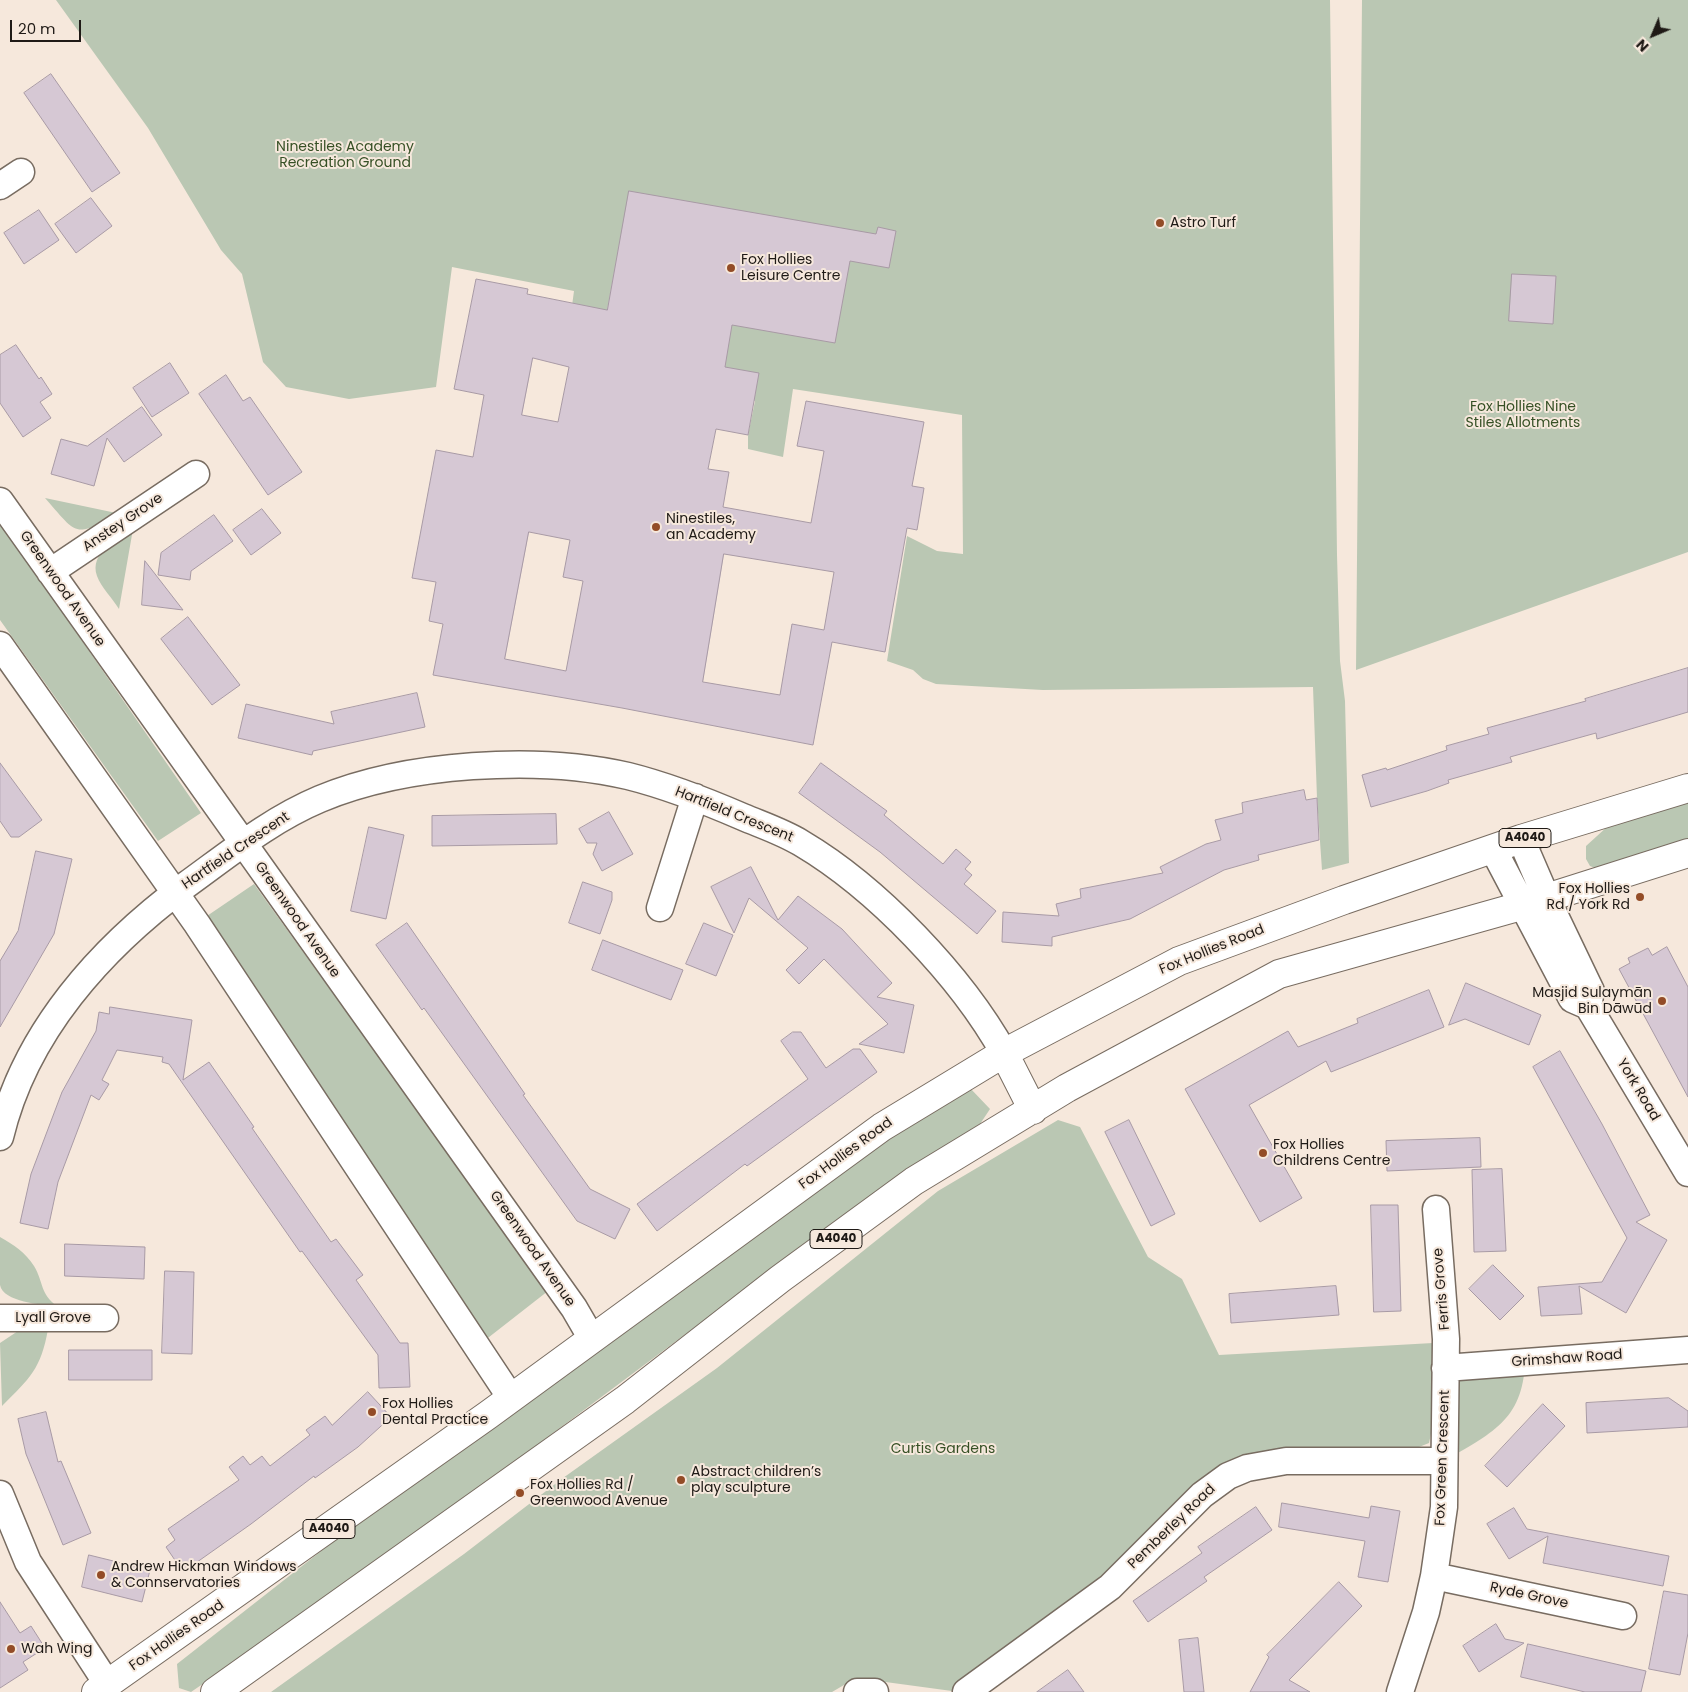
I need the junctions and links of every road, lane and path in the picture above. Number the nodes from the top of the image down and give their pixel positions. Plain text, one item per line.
1 (196, 474) dead end
2 (0, 502) edge
3 (50, 572) junction
4 (0, 644) edge
5 (1688, 788) edge
6 (695, 796) junction
7 (1521, 839) junction
8 (242, 843) junction
9 (1493, 849) junction
10 (1688, 854) edge
11 (176, 892) junction
12 (1534, 902) junction
13 (660, 908) dead end
14 (1004, 1053) junction
15 (1033, 1110) junction
16 (1, 1126) edge
17 (1688, 1173) edge
18 (1436, 1209) dead end
19 (0, 1318) edge
20 (105, 1318) dead end
21 (592, 1338) junction
22 (1688, 1350) edge
23 (1445, 1368) junction
24 (511, 1398) junction
25 (1444, 1460) junction
26 (0, 1494) edge
27 (1434, 1576) junction
28 (1623, 1616) dead end
29 (105, 1690) edge
30 (215, 1692) edge
31 (857, 1692) edge
32 (875, 1692) edge
33 (966, 1692) edge
34 (1400, 1692) edge

1 - 3 street, Anstey Grove
2 - 3 street, Greenwood Avenue
3 - 8 street, Greenwood Avenue
4 - 11 street
5 - 7 main road, Fox Hollies Road / A4040
6 - 8 street, Hartfield Crescent
6 - 13 street
6 - 14 street, Hartfield Crescent
7 - 9 main road, Fox Hollies Road / A4040
7 - 12 street, York Road
8 - 11 street, Hartfield Crescent
8 - 21 street, Greenwood Avenue
9 - 12 street, York Road
9 - 14 main road, Fox Hollies Road / A4040
10 - 12 main road, A4040
11 - 16 street, Hartfield Crescent
11 - 24 street
12 - 15 main road, A4040
12 - 17 street, York Road
14 - 15 main road
14 - 21 main road, Fox Hollies Road / A4040
15 - 30 main road, A4040
18 - 23 street, Ferris Grove
19 - 20 street, Lyall Grove
21 - 24 main road, Fox Hollies Road / A4040
22 - 23 street, Grimshaw Road
23 - 25 street, Fox Green Crescent
24 - 29 main road, Fox Hollies Road / A4040
25 - 27 street, Fox Green Crescent
25 - 33 street, Pemberley Road
26 - 29 street
27 - 28 street, Ryde Grove
27 - 34 street, Fox Green Crescent
31 - 32 street

